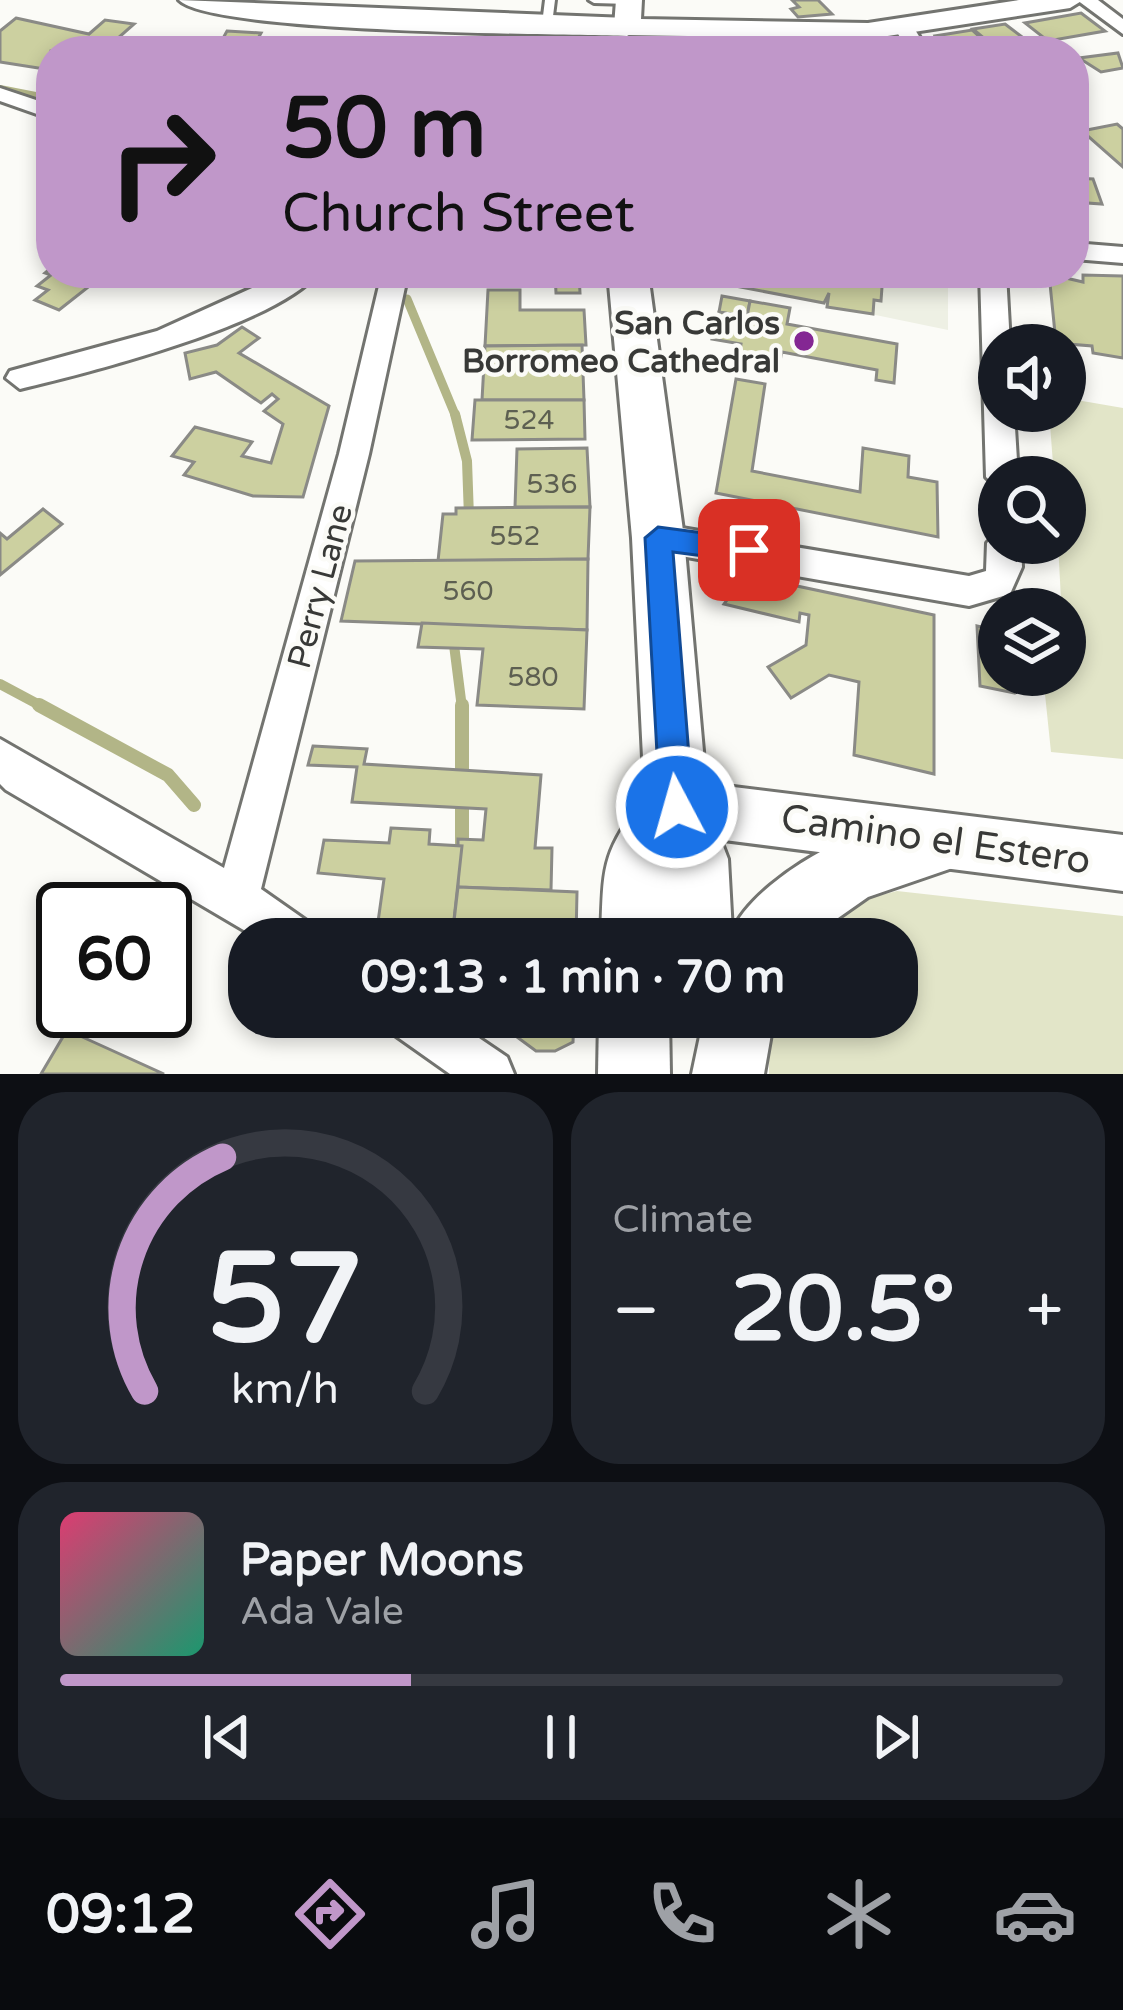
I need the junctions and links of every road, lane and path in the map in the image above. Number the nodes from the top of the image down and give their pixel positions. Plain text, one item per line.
1 (194, 0) edge
2 (595, 0) edge
3 (1070, 0) edge
4 (1086, 0) edge
5 (549, 12) edge
6 (629, 26) edge
7 (1123, 28) edge
8 (884, 36) edge
9 (923, 36) edge
10 (0, 94) edge
11 (36, 107) edge
12 (1089, 252) edge
13 (1123, 254) edge
14 (278, 288) edge
15 (392, 288) edge
16 (630, 288) edge
17 (994, 288) edge
18 (20, 378) dead end
19 (1000, 456) edge
20 (658, 538) junction
21 (1005, 564) edge
22 (0, 758) edge
23 (677, 807) junction
24 (945, 841) junction
25 (1123, 863) edge
26 (237, 898) junction
27 (266, 918) edge
28 (635, 918) edge
29 (698, 918) edge
30 (783, 918) edge
31 (438, 1038) edge
32 (634, 1038) edge
33 (703, 1038) edge
34 (735, 1038) edge
35 (490, 1074) edge
36 (634, 1074) edge
37 (704, 1074) edge
38 (728, 1074) edge

1 - 5 main road
2 - 6 lane
3 - 9 main road
4 - 7 street
5 - 6 main road
6 - 8 main road
10 - 11 street
12 - 13 street
14 - 18 street
15 - 26 street, Perry Lane
16 - 20 main road
17 - 19 street
20 - 21 street
20 - 23 main road
22 - 26 street
23 - 24 main road, Camino el Estero
23 - 28 main road
23 - 29 main road
24 - 25 main road, Camino el Estero
24 - 30 main road
26 - 27 street
31 - 35 street
32 - 36 main road
33 - 37 main road
34 - 38 main road

